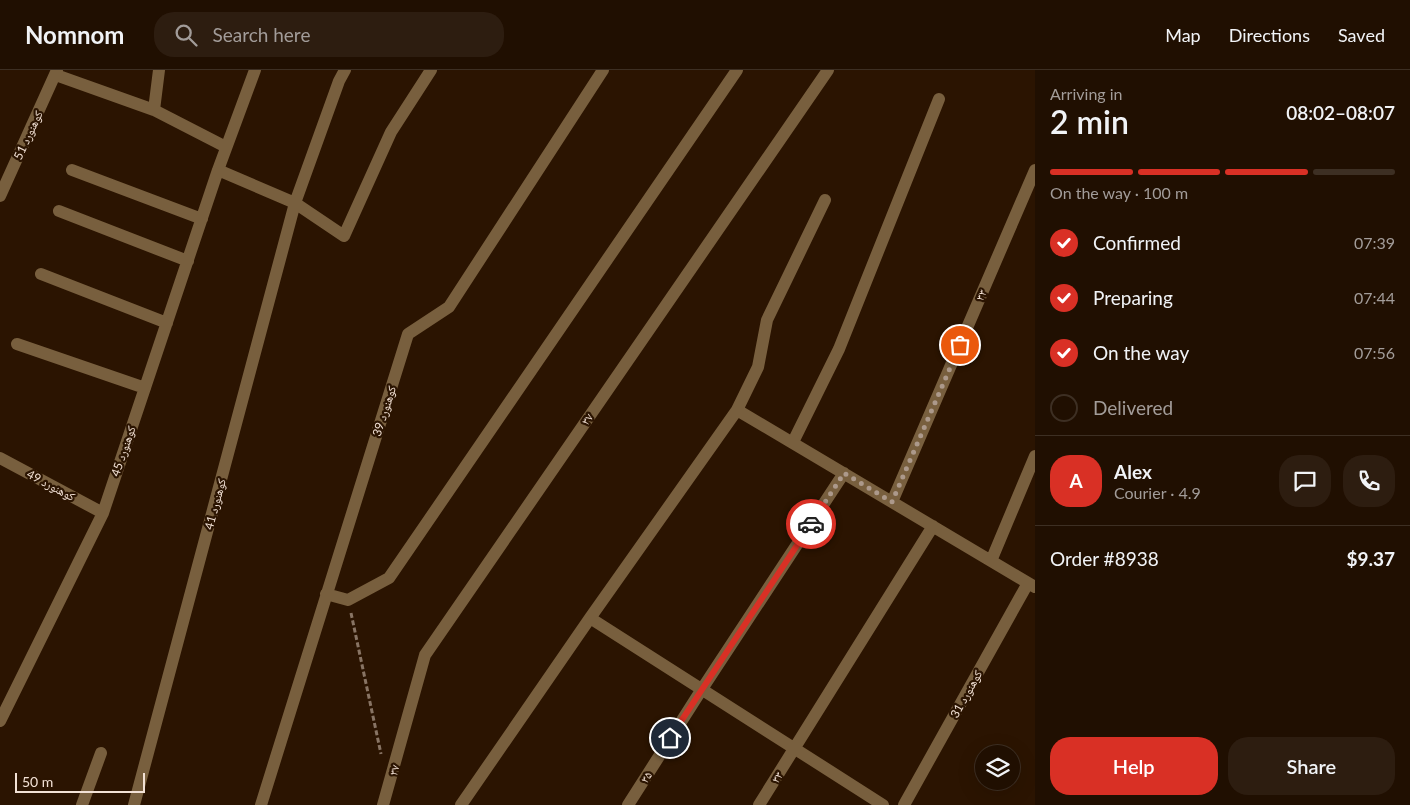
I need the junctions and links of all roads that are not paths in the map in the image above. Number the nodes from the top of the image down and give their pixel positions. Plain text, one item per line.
1 (159, 70) edge
2 (254, 70) edge
3 (345, 70) edge
4 (431, 70) edge
5 (603, 70) edge
6 (737, 70) edge
7 (828, 70) edge
8 (56, 73) edge
9 (939, 99) dead end
10 (154, 110) junction
11 (226, 147) junction
12 (72, 170) dead end
13 (218, 170) junction
14 (1035, 170) edge
15 (0, 196) edge
16 (825, 200) dead end
17 (296, 203) junction
18 (59, 210) dead end
19 (202, 219) junction
20 (188, 261) junction
21 (41, 274) dead end
22 (167, 323) junction
23 (17, 344) dead end
24 (145, 388) junction
25 (737, 410) junction
26 (793, 442) junction
27 (1035, 456) edge
28 (0, 458) edge
29 (844, 473) junction
30 (892, 502) junction
31 (102, 513) junction
32 (933, 526) junction
33 (991, 561) junction
34 (1032, 585) edge
35 (326, 594) junction
36 (590, 618) junction
37 (702, 689) junction
38 (0, 721) edge
39 (795, 748) junction
40 (101, 753) dead end
41 (389, 788) junction
42 (82, 805) edge
43 (134, 805) edge
44 (261, 805) edge
45 (383, 805) edge
46 (392, 805) edge
47 (461, 805) edge
48 (628, 805) edge
49 (759, 805) edge
50 (883, 805) edge
51 (904, 805) edge

1 - 10 street
2 - 11 street, کوهنورد 45
3 - 17 street, کوهنورد 41
4 - 17 street
5 - 35 street, کوهنورد 39
6 - 35 street
7 - 41 street, ۳۷
8 - 10 street
8 - 15 street, کوهنورد 51
9 - 26 street
10 - 11 street
11 - 13 street, کوهنورد 45
12 - 19 street
13 - 17 street
13 - 19 street, کوهنورد 45
14 - 30 street, ۳۳
16 - 25 street
17 - 43 street, کوهنورد 41
18 - 20 street
19 - 20 street, کوهنورد 45
20 - 22 street, کوهنورد 45
21 - 22 street
22 - 24 street, کوهنورد 45
23 - 24 street
24 - 31 street, کوهنورد 45
25 - 26 street
25 - 36 street
26 - 29 street
27 - 33 street
28 - 31 street, کوهنورد 49
29 - 30 street
29 - 37 street, ۳۵
30 - 32 street
31 - 38 street, کوهنورد 45
32 - 33 street
32 - 39 street, ۳۳
33 - 34 street
34 - 51 street, کوهنورد 31
35 - 44 street, کوهنورد 39
36 - 37 street
36 - 47 street
37 - 39 street
37 - 48 street, ۳۵
39 - 49 street, ۳۳
39 - 50 street
40 - 42 street
41 - 45 street, ۳۷
41 - 46 street

